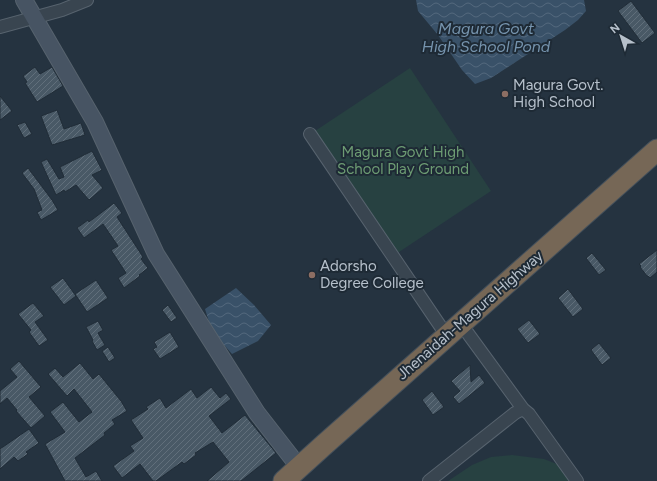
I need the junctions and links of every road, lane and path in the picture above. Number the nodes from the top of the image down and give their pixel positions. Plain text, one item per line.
1 (24, 0) edge
2 (87, 0) edge
3 (34, 18) junction
4 (0, 27) edge
5 (310, 134) dead end
6 (657, 150) edge
7 (454, 330) junction
8 (523, 409) junction
9 (291, 477) edge
10 (429, 481) edge
11 (577, 481) edge

1 - 3 main road
2 - 3 street
3 - 4 street
3 - 9 main road
5 - 7 street
6 - 7 highway, Jhenaidah-Magura Highway
7 - 8 street
7 - 9 highway, Jhenaidah-Magura Highway
8 - 10 street
8 - 11 street

